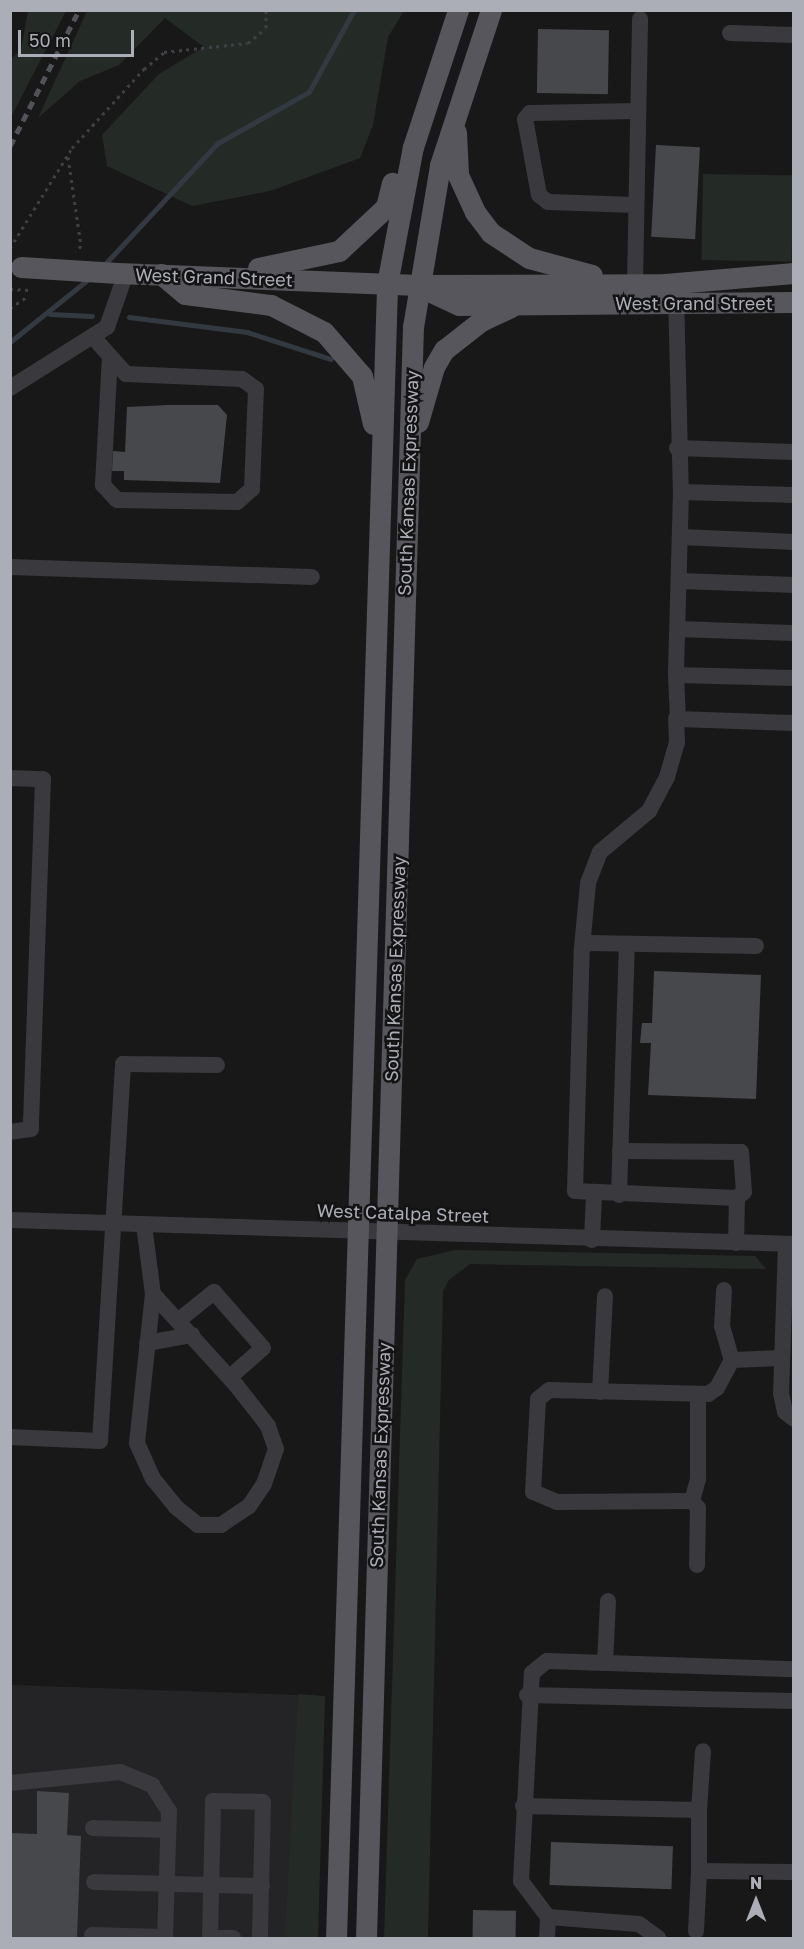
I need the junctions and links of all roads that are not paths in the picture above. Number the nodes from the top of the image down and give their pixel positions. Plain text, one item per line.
1 (459, 10) edge
2 (491, 10) edge
3 (640, 19) dead end
4 (730, 33) dead end
5 (794, 35) edge
6 (463, 84) junction
7 (429, 91) junction
8 (638, 111) junction
9 (636, 205) junction
10 (16, 267) edge
11 (122, 273) junction
12 (794, 273) edge
13 (161, 274) junction
14 (628, 283) junction
15 (676, 283) junction
16 (387, 284) junction
17 (418, 285) junction
18 (794, 302) edge
19 (517, 303) junction
20 (676, 304) junction
21 (94, 338) junction
22 (110, 357) junction
23 (10, 388) edge
24 (677, 448) junction
25 (794, 452) edge
26 (409, 455) junction
27 (379, 464) junction
28 (681, 492) junction
29 (794, 495) edge
30 (681, 537) junction
31 (794, 542) edge
32 (10, 567) edge
33 (312, 577) dead end
34 (680, 581) junction
35 (794, 585) edge
36 (678, 629) junction
37 (794, 633) edge
38 (676, 675) junction
39 (794, 678) edge
40 (676, 718) junction
41 (794, 723) edge
42 (10, 778) edge
43 (627, 944) junction
44 (756, 946) dead end
45 (582, 947) junction
46 (217, 1065) dead end
47 (10, 1132) edge
48 (620, 1151) junction
49 (594, 1194) junction
50 (619, 1194) junction
51 (736, 1198) junction
52 (10, 1220) edge
53 (116, 1224) junction
54 (144, 1225) junction
55 (358, 1231) junction
56 (387, 1232) junction
57 (592, 1240) junction
58 (736, 1243) junction
59 (790, 1244) edge
60 (724, 1290) dead end
61 (153, 1294) junction
62 (605, 1296) dead end
63 (179, 1320) junction
64 (192, 1335) junction
65 (147, 1343) junction
66 (782, 1358) junction
67 (732, 1360) junction
68 (230, 1377) junction
69 (600, 1392) junction
70 (698, 1394) junction
71 (794, 1419) edge
72 (10, 1437) edge
73 (692, 1501) junction
74 (697, 1565) dead end
75 (608, 1601) dead end
76 (605, 1663) junction
77 (794, 1670) edge
78 (527, 1695) junction
79 (794, 1701) edge
80 (703, 1751) dead end
81 (10, 1783) edge
82 (524, 1806) junction
83 (699, 1810) junction
84 (93, 1828) dead end
85 (168, 1830) junction
86 (699, 1871) junction
87 (794, 1872) edge
88 (94, 1882) dead end
89 (168, 1884) junction
90 (212, 1885) junction
91 (262, 1886) junction
92 (548, 1917) junction
93 (696, 1931) dead end
94 (92, 1935) dead end
95 (165, 1938) edge
96 (233, 1938) edge
97 (260, 1938) edge
98 (336, 1938) edge
99 (366, 1938) edge
100 (547, 1938) edge
101 (658, 1938) edge

1 - 7 main road, South Kansas Expressway
2 - 6 main road, South Kansas Expressway
3 - 8 street
4 - 5 street
6 - 14 main road
6 - 17 main road, South Kansas Expressway
7 - 13 main road
7 - 16 main road, South Kansas Expressway
8 - 9 street
8 - 9 street
9 - 14 street
10 - 11 main road, West Grand Street, bridge
11 - 13 main road, West Grand Street
11 - 21 street
12 - 15 main road, West Grand Street
13 - 16 main road, West Grand Street
13 - 27 main road
14 - 15 main road, West Grand Street
14 - 17 main road, West Grand Street
15 - 20 street
16 - 17 main road, West Grand Street
16 - 27 main road, South Kansas Expressway
17 - 19 main road, West Grand Street
17 - 26 main road, South Kansas Expressway
18 - 20 main road, West Grand Street
19 - 20 main road, West Grand Street
19 - 26 main road
20 - 24 street
21 - 22 street
21 - 23 street
22 - 22 street
24 - 25 street
24 - 28 street
26 - 56 main road, South Kansas Expressway
27 - 55 main road, South Kansas Expressway
28 - 29 street
28 - 30 street
30 - 31 street
30 - 34 street
32 - 33 street
34 - 35 street
34 - 36 street
36 - 37 street
36 - 38 street
38 - 39 street
38 - 40 street
40 - 41 street
40 - 45 street
42 - 47 street
43 - 44 street
43 - 45 street
43 - 48 street
45 - 49 street
46 - 53 street
48 - 50 street
48 - 51 street
49 - 50 street
49 - 57 street
50 - 51 street
51 - 58 street
52 - 53 street, West Catalpa Street
53 - 54 street, West Catalpa Street
53 - 72 street
54 - 55 street, West Catalpa Street
54 - 61 street
55 - 56 street, West Catalpa Street
55 - 98 main road, South Kansas Expressway
56 - 57 street, West Catalpa Street
56 - 99 main road, South Kansas Expressway
57 - 58 street, West Catalpa Street
58 - 59 street, West Catalpa Street
59 - 66 street
60 - 67 street
61 - 63 street
61 - 65 street
62 - 69 street
63 - 64 street
63 - 68 street
64 - 65 street
64 - 68 street
65 - 68 street
66 - 67 street
66 - 71 street
67 - 70 street
69 - 70 street
69 - 73 street
70 - 73 street
73 - 74 street
75 - 76 street
76 - 77 street
76 - 78 street
78 - 79 street
78 - 82 street
80 - 83 street
81 - 85 street
82 - 83 street
82 - 92 street
83 - 86 street
84 - 85 street
85 - 89 street
86 - 87 street
86 - 93 street
88 - 89 street
89 - 90 street
89 - 95 street
90 - 91 street
90 - 91 street
90 - 96 street
91 - 97 street
92 - 100 street
92 - 101 street
94 - 95 street

